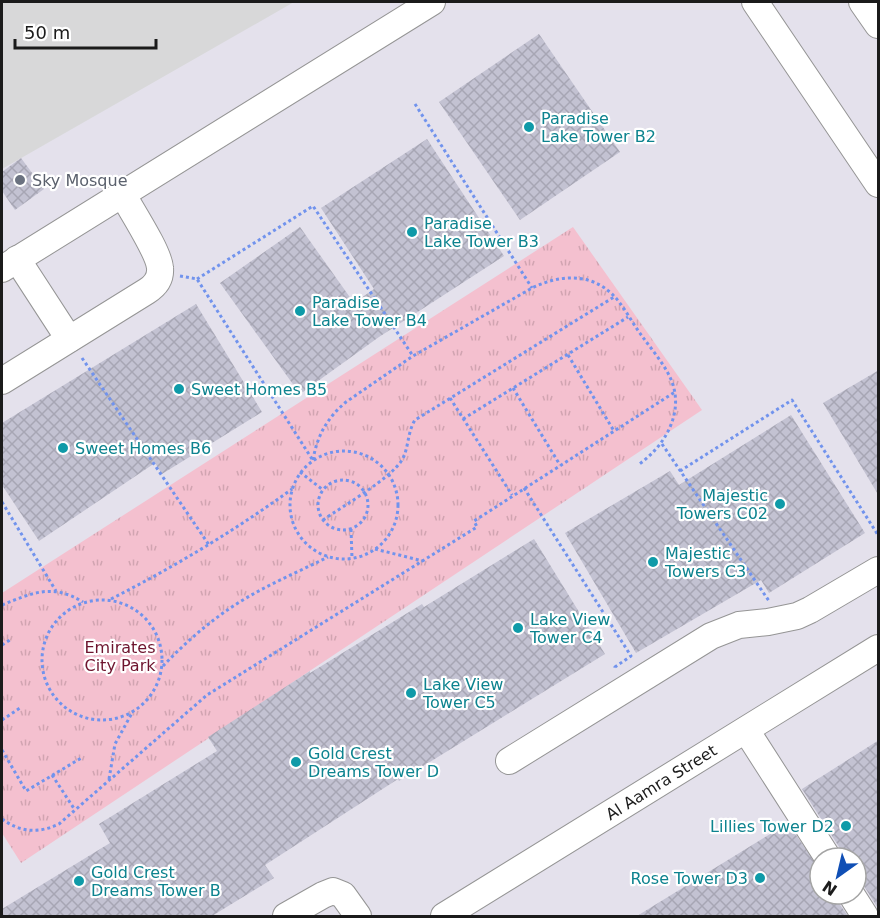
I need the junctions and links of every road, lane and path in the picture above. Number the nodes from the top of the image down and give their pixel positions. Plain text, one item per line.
1 (432, 2) edge
2 (755, 2) edge
3 (862, 2) edge
4 (878, 24) edge
5 (415, 104) dead end
6 (879, 184) edge
7 (122, 193) junction
8 (9, 264) edge
9 (160, 272) junction
10 (197, 279) junction
11 (532, 288) junction
12 (614, 296) junction
13 (628, 317) junction
14 (69, 339) junction
15 (568, 354) junction
16 (413, 356) junction
17 (2, 381) edge
18 (513, 388) junction
19 (675, 392) junction
20 (450, 398) junction
21 (463, 419) junction
22 (614, 431) junction
23 (662, 444) junction
24 (313, 460) junction
25 (560, 465) junction
26 (638, 465) dead end
27 (680, 471) junction
28 (300, 472) junction
29 (388, 474) junction
30 (524, 488) junction
31 (292, 489) junction
32 (323, 490) junction
33 (364, 491) junction
34 (512, 496) junction
35 (2, 502) edge
36 (323, 520) junction
37 (351, 529) junction
38 (879, 535) edge
39 (209, 545) junction
40 (375, 549) junction
41 (328, 557) junction
42 (352, 558) junction
43 (423, 561) junction
44 (879, 570) edge
45 (56, 591) junction
46 (109, 600) junction
47 (83, 602) junction
48 (2, 605) edge
49 (783, 620) junction
50 (10, 639) dead end
51 (2, 645) edge
52 (879, 648) edge
53 (162, 668) junction
54 (628, 688) junction
55 (20, 708) dead end
56 (133, 711) junction
57 (2, 720) edge
58 (746, 730) junction
59 (2, 750) edge
60 (83, 757) dead end
61 (509, 761) dead end
62 (52, 775) junction
63 (109, 781) junction
64 (75, 810) junction
65 (2, 819) edge
66 (820, 846) edge
67 (286, 916) edge
68 (358, 916) edge
69 (444, 916) edge

1 - 7 street
2 - 6 street
3 - 4 street
5 - 11 path
7 - 8 street
7 - 9 street
8 - 14 street
9 - 10 path
9 - 14 street
10 - 16 path
10 - 24 path
11 - 12 path
11 - 16 path
12 - 13 path
12 - 20 path
13 - 15 path
13 - 19 path
14 - 17 street
14 - 39 path
15 - 18 path
15 - 22 path
16 - 24 path
18 - 21 path
18 - 25 path
19 - 22 path
19 - 23 path
20 - 21 path
20 - 29 path
21 - 34 path
22 - 25 path
23 - 26 path
23 - 27 path
24 - 28 path
24 - 29 path
25 - 30 path
27 - 38 path
27 - 49 path
28 - 31 path
28 - 32 path
29 - 33 path
29 - 40 path
30 - 34 path
30 - 54 path
31 - 39 path
31 - 41 path
32 - 33 path
32 - 36 path
33 - 36 path
33 - 37 path
34 - 43 path
35 - 45 path
36 - 37 path
37 - 42 path
39 - 46 path
40 - 42 path
40 - 43 path
41 - 42 path
41 - 53 path
43 - 63 path
44 - 49 street
45 - 47 path
45 - 48 path
46 - 47 path
46 - 53 path
47 - 56 path
49 - 54 street
50 - 51 path
52 - 58 street, Al Aamra Street
53 - 56 path
54 - 61 street
55 - 57 path
56 - 63 path
58 - 66 street
58 - 69 street, Al Aamra Street
59 - 62 path
60 - 62 path
62 - 64 path
63 - 64 path
64 - 65 path
67 - 68 street

